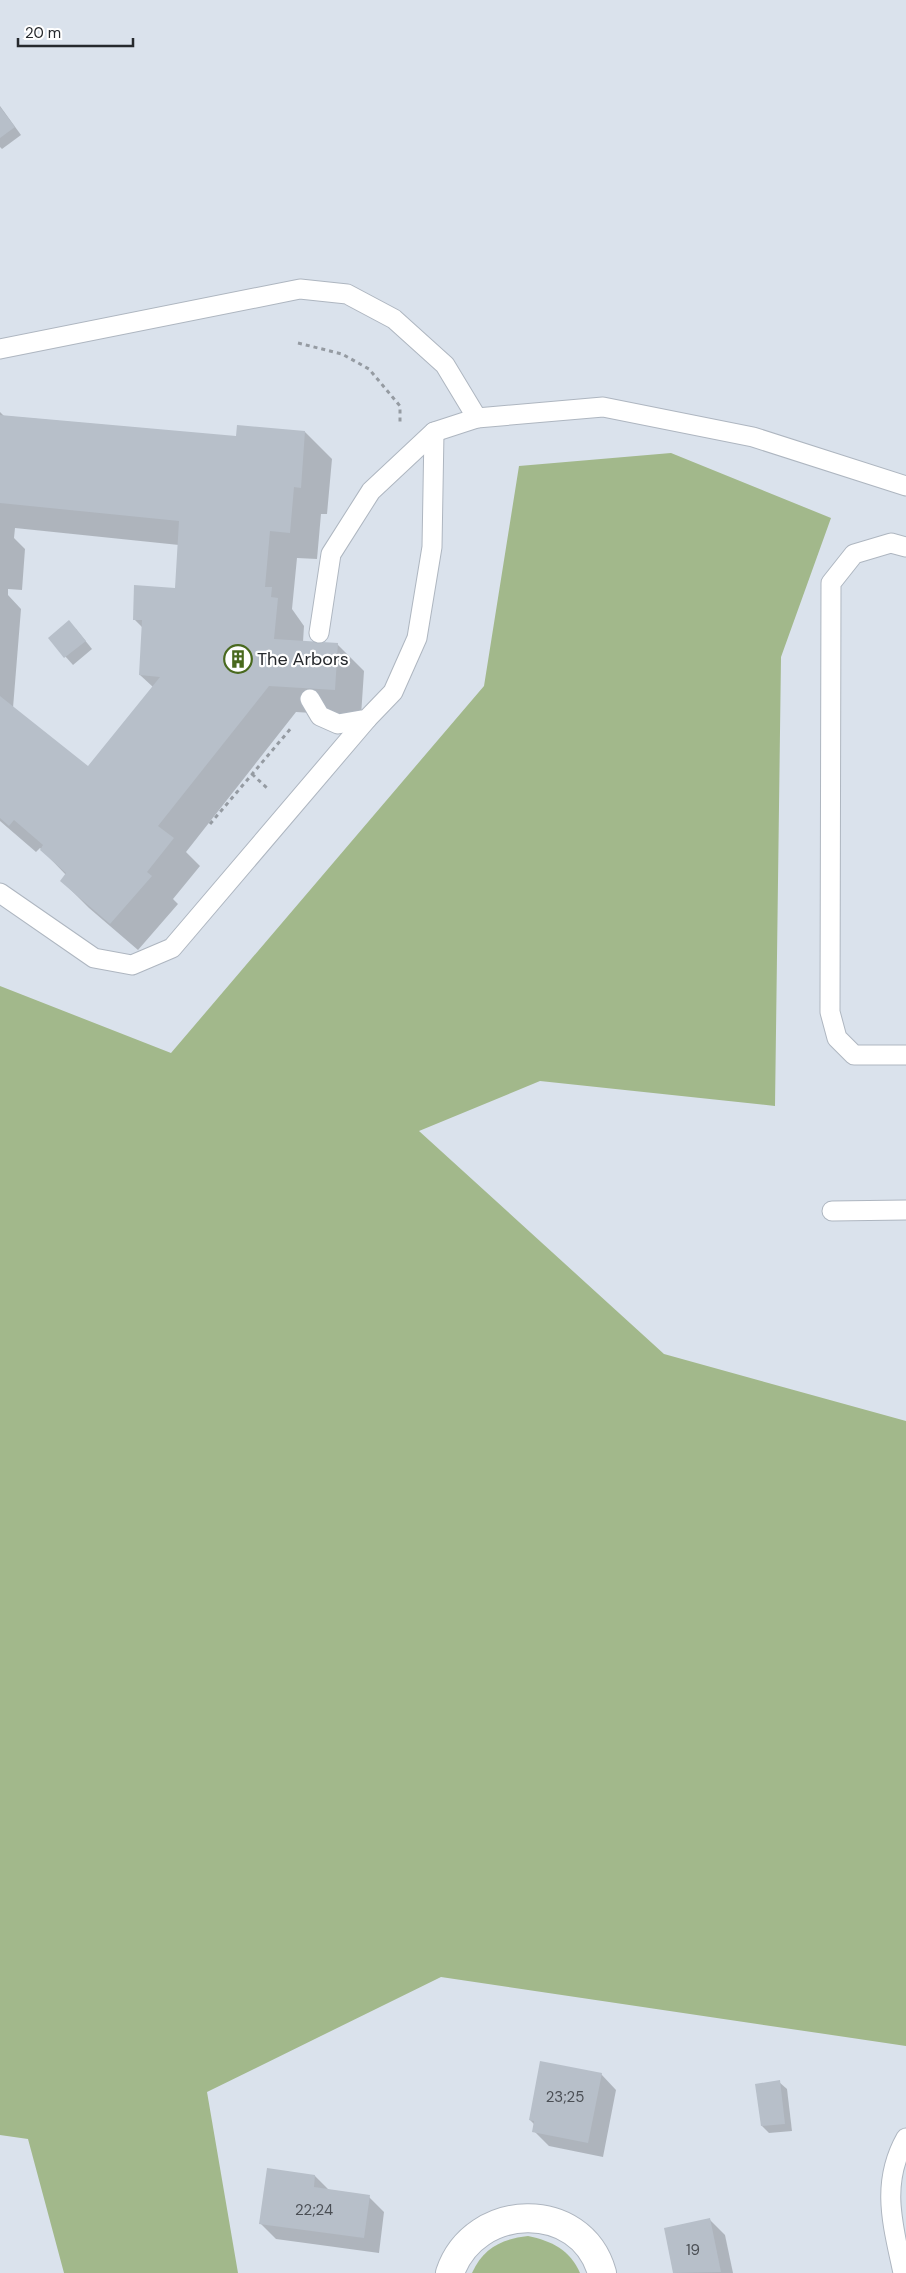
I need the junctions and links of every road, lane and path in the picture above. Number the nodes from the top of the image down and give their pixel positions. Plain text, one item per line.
1 (0, 349) edge
2 (477, 418) junction
3 (434, 432) junction
4 (906, 486) edge
5 (906, 547) edge
6 (319, 633) dead end
7 (310, 699) dead end
8 (367, 719) junction
9 (296, 722) dead end
10 (210, 824) dead end
11 (0, 893) edge
12 (906, 1055) edge
13 (906, 1210) edge
14 (832, 1211) dead end
15 (906, 2138) edge
16 (450, 2273) edge
17 (602, 2273) edge
18 (903, 2273) edge

1 - 2 lane
2 - 3 lane
2 - 4 lane
3 - 6 lane
3 - 8 lane
5 - 12 lane
7 - 8 lane
8 - 11 lane
9 - 10 path
13 - 14 lane
15 - 18 lane
16 - 17 street

